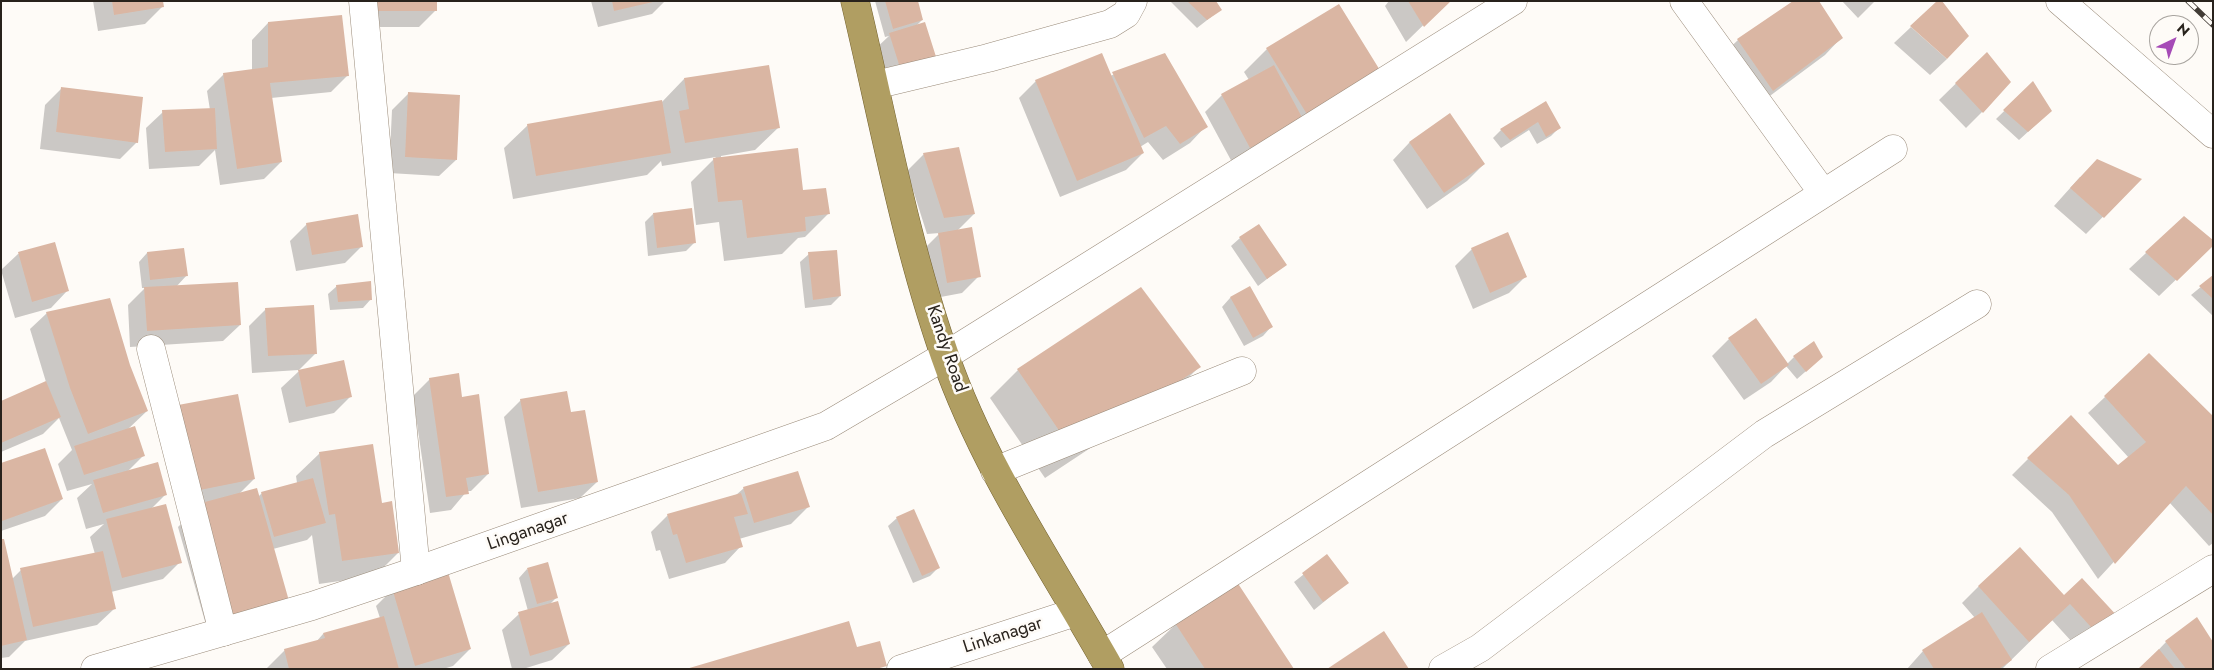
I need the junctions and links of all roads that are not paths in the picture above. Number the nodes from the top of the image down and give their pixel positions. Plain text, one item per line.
1 (363, 1) edge
2 (855, 1) edge
3 (1133, 1) edge
4 (1513, 1) edge
5 (1684, 1) edge
6 (2060, 1) edge
7 (875, 85) junction
8 (2213, 134) edge
9 (1893, 149) dead end
10 (1823, 193) junction
11 (1977, 304) dead end
12 (150, 349) dead end
13 (945, 356) junction
14 (1242, 371) dead end
15 (995, 471) junction
16 (2213, 569) edge
17 (416, 571) junction
18 (1076, 612) junction
19 (223, 632) junction
20 (1106, 662) edge
21 (95, 669) edge
22 (901, 669) edge
23 (1443, 669) edge
24 (2050, 669) edge

1 - 17 street
2 - 7 highway, Kandy Road
3 - 7 street
4 - 13 street, Linganagar
5 - 10 street
6 - 8 street
7 - 13 highway, Kandy Road
9 - 10 street
10 - 20 street
11 - 23 street
12 - 19 street
13 - 15 highway, Kandy Road
13 - 17 street, Linganagar
14 - 15 street
15 - 18 highway, Kandy Road
16 - 24 street
17 - 19 street, Linganagar
18 - 20 highway, Kandy Road
18 - 22 street, Linkanagar
19 - 21 street, Linganagar

